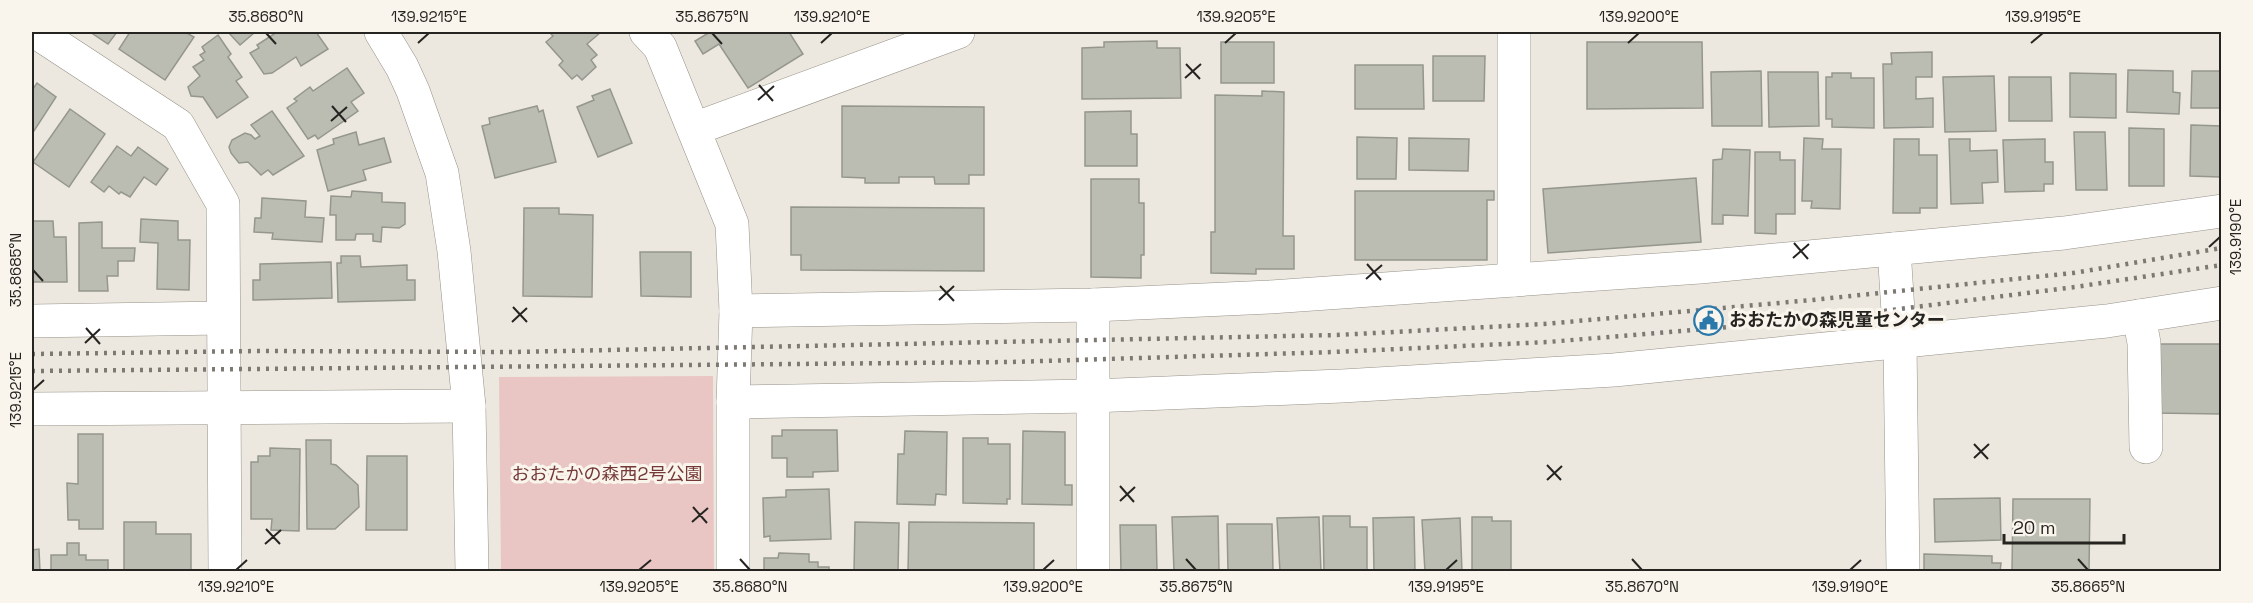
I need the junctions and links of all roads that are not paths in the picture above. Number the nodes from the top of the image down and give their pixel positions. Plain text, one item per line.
1 (36, 32) edge
2 (381, 32) edge
3 (646, 32) edge
4 (957, 32) edge
5 (1514, 32) edge
6 (694, 129) junction
7 (2222, 211) edge
8 (1894, 249) junction
9 (1514, 280) junction
10 (2222, 303) edge
11 (1093, 305) junction
12 (735, 310) junction
13 (2139, 316) junction
14 (223, 318) junction
15 (32, 321) edge
16 (1900, 343) junction
17 (1092, 396) junction
18 (733, 402) junction
19 (470, 406) junction
20 (32, 409) edge
21 (225, 409) junction
22 (2146, 447) dead end
23 (225, 572) edge
24 (472, 572) edge
25 (734, 572) edge
26 (1093, 572) edge
27 (1903, 572) edge

1 - 14 street
2 - 19 street
3 - 6 street
4 - 6 street
5 - 9 street
6 - 12 street
7 - 8 street
8 - 9 street
8 - 16 street
9 - 11 street
10 - 13 street
11 - 12 street
11 - 17 street
12 - 18 street
13 - 16 street
13 - 22 street
14 - 15 street
14 - 21 street
16 - 17 street
16 - 27 street
17 - 18 street
17 - 26 street
18 - 25 street
19 - 21 street
19 - 24 street
20 - 21 street
21 - 23 street

